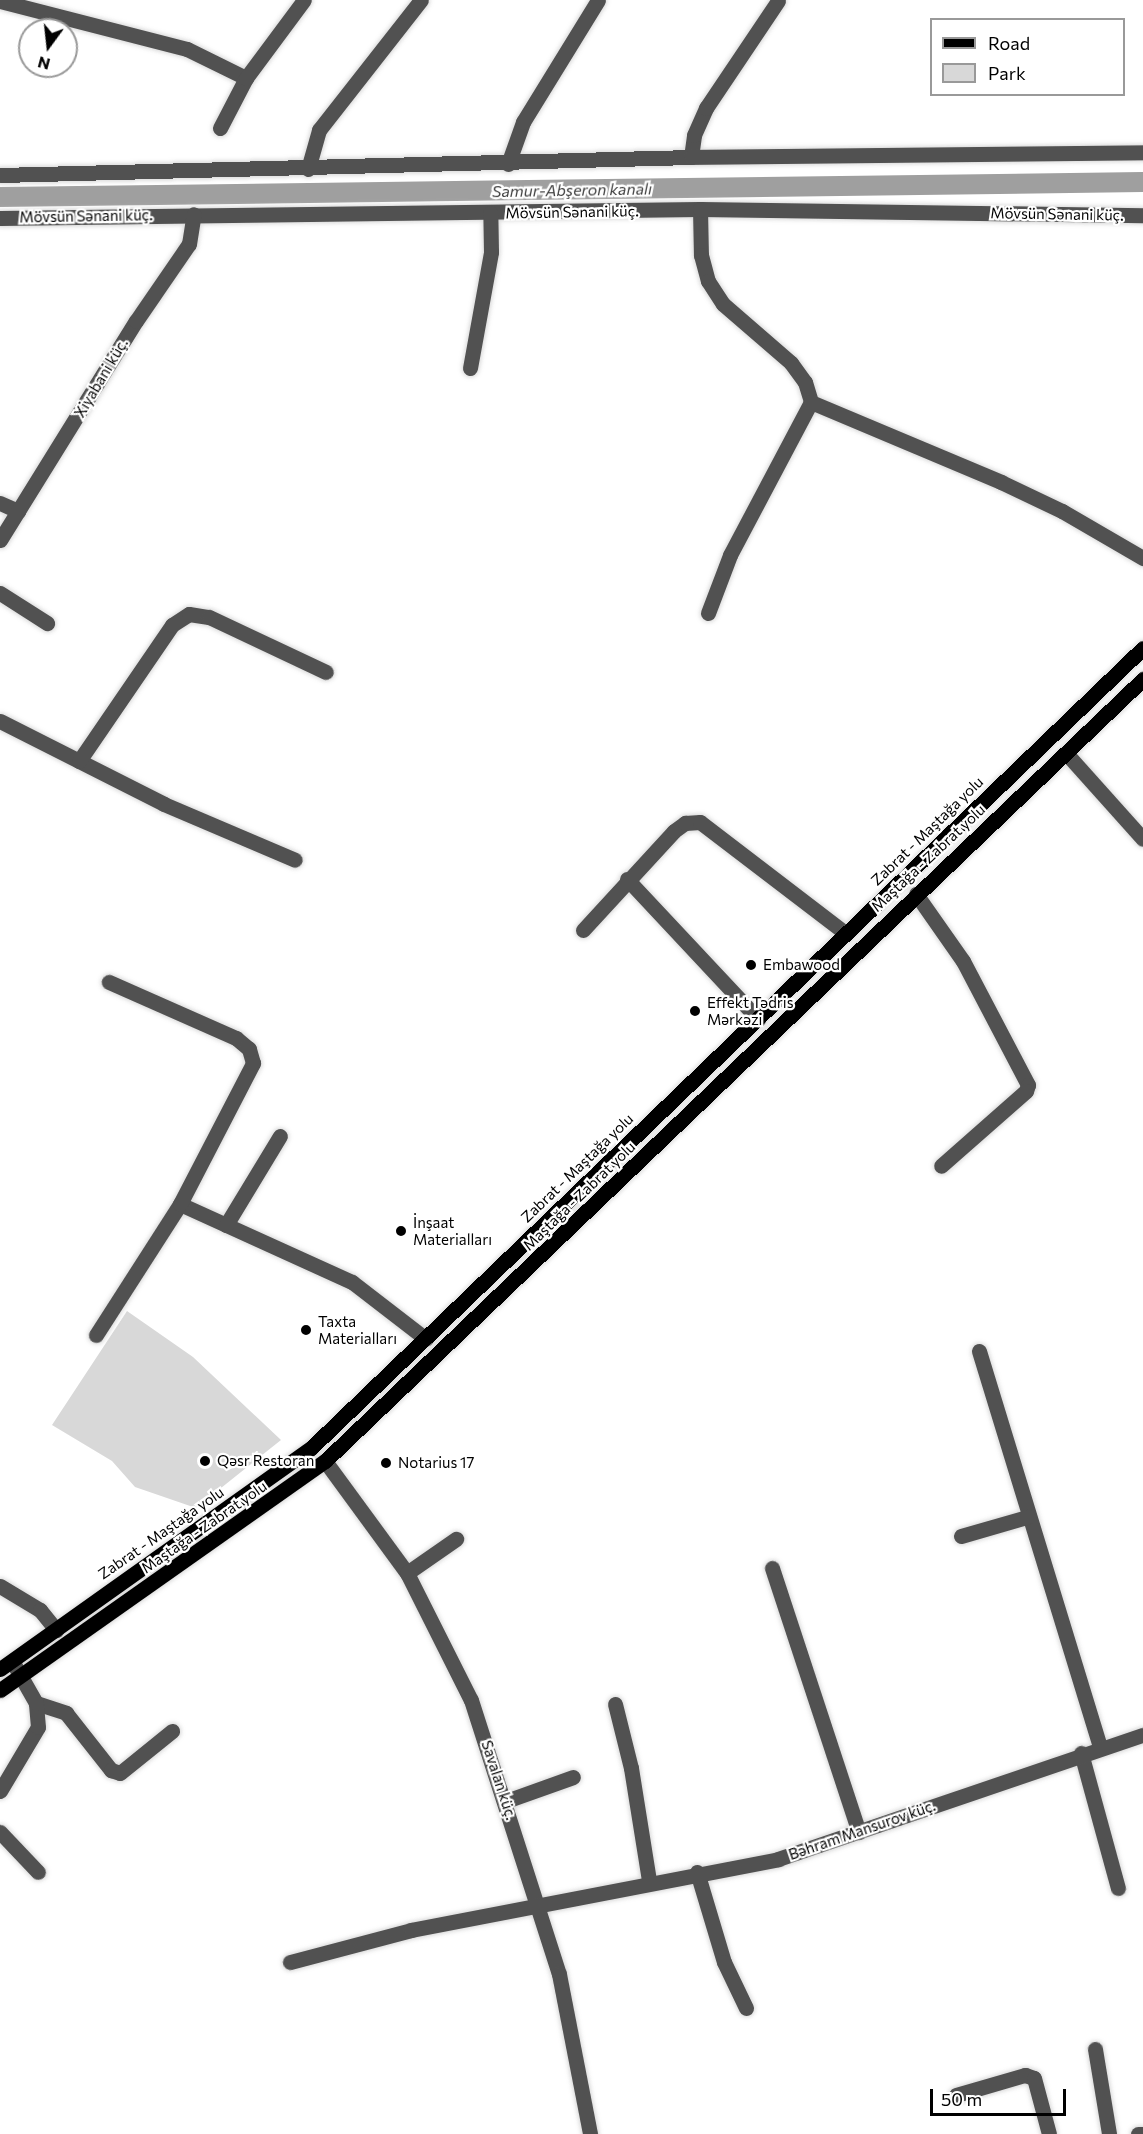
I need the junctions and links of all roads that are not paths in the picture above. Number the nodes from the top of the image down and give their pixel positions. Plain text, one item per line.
1 (304, 0) edge
2 (421, 0) edge
3 (598, 0) edge
4 (0, 1) edge
5 (778, 1) edge
6 (246, 78) junction
7 (220, 128) dead end
8 (1143, 152) edge
9 (691, 157) junction
10 (508, 164) junction
11 (308, 169) junction
12 (0, 175) edge
13 (700, 209) junction
14 (490, 213) junction
15 (194, 214) junction
16 (1143, 215) edge
17 (0, 218) edge
18 (470, 368) dead end
19 (811, 402) junction
20 (0, 503) edge
21 (18, 511) junction
22 (0, 540) edge
23 (1143, 558) edge
24 (0, 593) edge
25 (708, 613) dead end
26 (47, 623) dead end
27 (1143, 648) edge
28 (326, 672) dead end
29 (1143, 679) edge
30 (0, 721) edge
31 (1066, 753) junction
32 (79, 761) junction
33 (1143, 839) edge
34 (295, 860) dead end
35 (627, 879) junction
36 (916, 894) junction
37 (583, 930) dead end
38 (845, 933) junction
39 (109, 982) dead end
40 (758, 1019) junction
41 (280, 1136) dead end
42 (941, 1166) dead end
43 (180, 1204) junction
44 (226, 1225) junction
45 (96, 1335) dead end
46 (426, 1339) junction
47 (979, 1351) dead end
48 (325, 1461) junction
49 (1027, 1517) junction
50 (961, 1536) dead end
51 (456, 1539) dead end
52 (772, 1568) dead end
53 (407, 1573) junction
54 (0, 1586) edge
55 (56, 1630) junction
56 (6, 1665) edge
57 (22, 1676) junction
58 (0, 1690) edge
59 (36, 1703) junction
60 (615, 1704) dead end
61 (172, 1731) dead end
62 (1143, 1735) edge
63 (1100, 1748) junction
64 (1081, 1754) junction
65 (573, 1777) dead end
66 (0, 1791) edge
67 (506, 1801) junction
68 (0, 1832) edge
69 (859, 1832) junction
70 (38, 1872) dead end
71 (697, 1872) junction
72 (649, 1881) junction
73 (1118, 1888) dead end
74 (538, 1904) junction
75 (290, 1962) dead end
76 (746, 2008) dead end
77 (1095, 2049) dead end
78 (956, 2095) dead end
79 (590, 2134) edge
80 (1049, 2134) edge
81 (1109, 2134) edge
82 (1138, 2134) edge
83 (1143, 2134) edge

1 - 6 street
2 - 11 street
3 - 10 street
4 - 6 street
5 - 9 street
6 - 7 street
8 - 9 street
9 - 10 street
10 - 11 street
11 - 12 street
13 - 14 street, Mövsün Sənani küç.
13 - 16 street, Mövsün Sənani küç.
13 - 19 street
14 - 15 street, Mövsün Sənani küç.
14 - 18 street
15 - 17 street, Mövsün Sənani küç.
15 - 21 street, Xiyabani küç.
19 - 23 street
19 - 25 street
20 - 21 street
21 - 22 street, Xiyabani küç.
24 - 26 street
27 - 38 main road, Zabrat - Maştağa yolu
28 - 32 street
29 - 31 main road, Maştağa - Zabrat yolu
30 - 32 street
31 - 33 street
31 - 36 main road, Maştağa - Zabrat yolu
32 - 34 street
35 - 37 street
35 - 38 street
35 - 40 street
36 - 42 street
36 - 48 main road, Maştağa - Zabrat yolu
38 - 40 main road, Zabrat - Maştağa yolu
39 - 43 street
40 - 46 main road, Zabrat - Maştağa yolu
41 - 44 street
43 - 44 street
43 - 45 street
44 - 46 street
46 - 55 main road, Zabrat - Maştağa yolu
47 - 49 street
48 - 53 street, Savalan küç.
48 - 57 main road, Maştağa - Zabrat yolu
49 - 50 street
49 - 63 street
51 - 53 street
52 - 69 street
53 - 67 street, Savalan küç.
54 - 55 street
55 - 56 main road, Zabrat - Maştağa yolu
56 - 57 street
57 - 58 main road, Maştağa - Zabrat yolu
57 - 59 street
59 - 61 street
59 - 66 street
60 - 72 street
62 - 63 street, Bəhram Mansurov küç.
63 - 64 street, Bəhram Mansurov küç.
64 - 69 street, Bəhram Mansurov küç.
64 - 73 street
65 - 67 street
67 - 74 street, Savalan küç.
68 - 70 street
69 - 71 street, Bəhram Mansurov küç.
71 - 72 street, Bəhram Mansurov küç.
71 - 76 street
72 - 74 street, Bəhram Mansurov küç.
74 - 75 street, Bəhram Mansurov küç.
74 - 79 street, Savalan küç.
77 - 81 street
78 - 80 street
82 - 83 street

